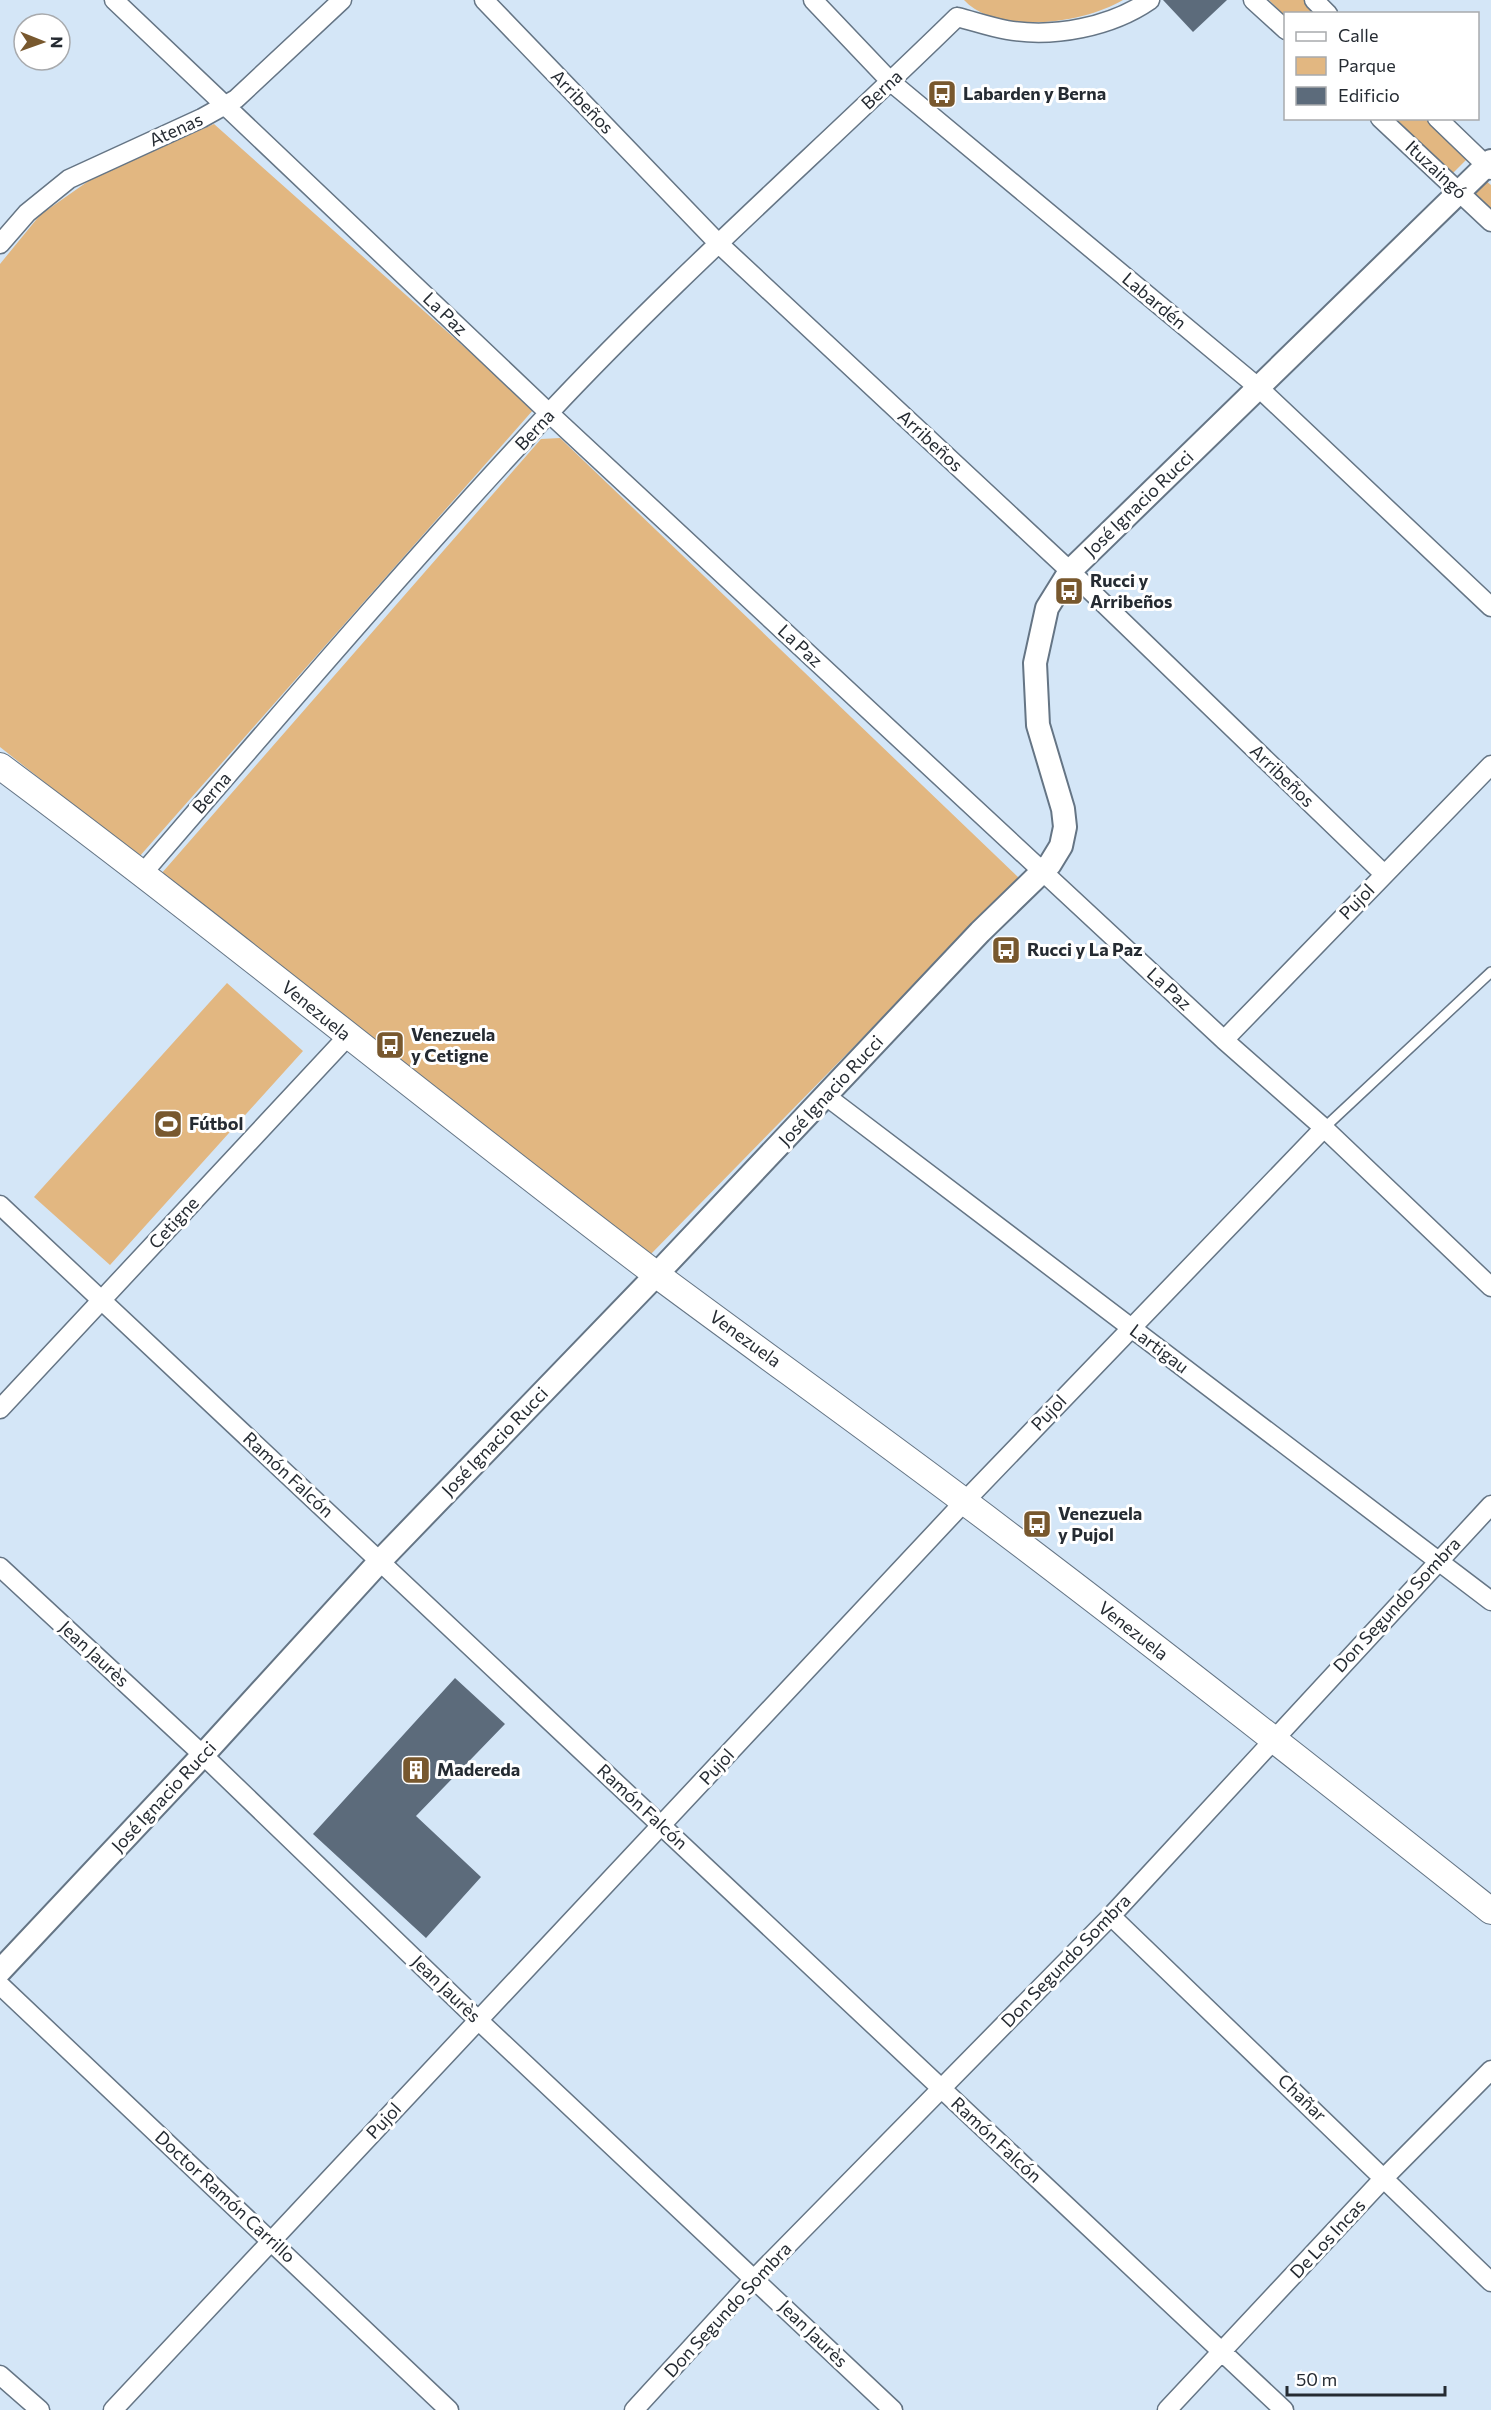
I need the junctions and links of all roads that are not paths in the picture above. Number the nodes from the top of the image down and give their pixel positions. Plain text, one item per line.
1 (114, 0) edge
2 (342, 0) edge
3 (484, 0) edge
4 (813, 0) edge
5 (1150, 0) edge
6 (1254, 0) edge
7 (1314, 0) edge
8 (955, 8) edge
9 (1326, 12) edge
10 (1284, 28) edge
11 (891, 82) junction
12 (227, 106) junction
13 (1382, 120) edge
14 (1439, 120) edge
15 (1489, 166) edge
16 (1459, 192) junction
17 (1491, 222) edge
18 (718, 243) junction
19 (0, 244) edge
20 (1259, 388) junction
21 (549, 413) junction
22 (1070, 571) junction
23 (1491, 607) edge
24 (1491, 765) edge
25 (0, 766) edge
26 (1043, 872) junction
27 (143, 873) junction
28 (1384, 874) junction
29 (1491, 972) edge
30 (348, 1036) junction
31 (1224, 1040) junction
32 (826, 1096) junction
33 (1324, 1128) junction
34 (0, 1205) edge
35 (657, 1274) junction
36 (1489, 1282) edge
37 (102, 1301) junction
38 (1131, 1327) junction
39 (0, 1409) edge
40 (965, 1501) junction
41 (1491, 1505) edge
42 (1438, 1560) junction
43 (380, 1561) junction
44 (0, 1567) edge
45 (1491, 1601) edge
46 (1273, 1738) junction
47 (203, 1755) junction
48 (663, 1826) junction
49 (1491, 1911) edge
50 (1112, 1916) junction
51 (0, 1971) edge
52 (0, 1985) edge
53 (478, 2020) junction
54 (1491, 2070) edge
55 (942, 2089) junction
56 (1384, 2178) junction
57 (272, 2241) junction
58 (755, 2278) junction
59 (1491, 2282) edge
60 (1222, 2351) junction
61 (0, 2375) edge
62 (40, 2410) edge
63 (113, 2410) edge
64 (449, 2410) edge
65 (634, 2410) edge
66 (893, 2410) edge
67 (1167, 2410) edge
68 (1284, 2410) edge

1 - 12 street, La Paz
2 - 12 street, Atenas
3 - 18 street, Arribeños
4 - 11 street, Labardén
5 - 8 street, Berna
6 - 10 street
7 - 9 street
8 - 11 street, Berna
11 - 18 street, Berna
11 - 20 street, Labardén
12 - 19 street, Atenas
12 - 21 street, La Paz
13 - 16 street, Ituzaingó
14 - 15 street, Ituzaingó
15 - 16 street, José Ignacio Rucci
16 - 17 street, Ituzaingó
16 - 20 street, José Ignacio Rucci
18 - 21 street, Berna
18 - 22 street, Arribeños
20 - 22 street, José Ignacio Rucci
20 - 23 street, Labardén
21 - 26 street, La Paz
21 - 27 street, Berna
22 - 26 street, José Ignacio Rucci
22 - 28 street, Arribeños
24 - 28 street, Pujol
25 - 27 main road, Venezuela
26 - 31 street, La Paz
26 - 32 street, José Ignacio Rucci
27 - 30 main road, Venezuela
28 - 31 street, Pujol
29 - 33 lane
30 - 35 main road, Venezuela
30 - 37 street, Cetigne
31 - 33 street, La Paz
32 - 35 street, José Ignacio Rucci
32 - 38 street, Lartigau
33 - 36 street, La Paz
33 - 38 street, Pujol
34 - 37 street, Ramón Falcón
35 - 40 main road, Venezuela
35 - 43 street, José Ignacio Rucci
37 - 39 street, Cetigne
37 - 43 street, Ramón Falcón
38 - 40 street, Pujol
38 - 42 street, Lartigau
40 - 46 main road, Venezuela
40 - 48 street, Pujol
41 - 42 street, Don Segundo Sombra
42 - 45 street, Lartigau
42 - 46 street, Don Segundo Sombra
43 - 47 street, José Ignacio Rucci
43 - 48 street, Ramón Falcón
44 - 47 street, Jean Jaurès
46 - 49 main road, Venezuela
46 - 50 street, Don Segundo Sombra
47 - 51 street, José Ignacio Rucci
47 - 53 street, Jean Jaurès
48 - 53 street, Pujol
48 - 55 street, Ramón Falcón
50 - 55 street, Don Segundo Sombra
50 - 56 street, Chañar
52 - 57 street, Doctor Ramón Carrillo
53 - 57 street, Pujol
53 - 58 street, Jean Jaurès
54 - 56 street, De Los Incas
55 - 58 street, Don Segundo Sombra
55 - 60 street, Ramón Falcón
56 - 59 street, Chañar
56 - 60 street, De Los Incas
57 - 63 street, Pujol
57 - 64 street, Doctor Ramón Carrillo
58 - 65 street, Don Segundo Sombra
58 - 66 street, Jean Jaurès
60 - 67 street, De Los Incas
60 - 68 street, Ramón Falcón
61 - 62 street

